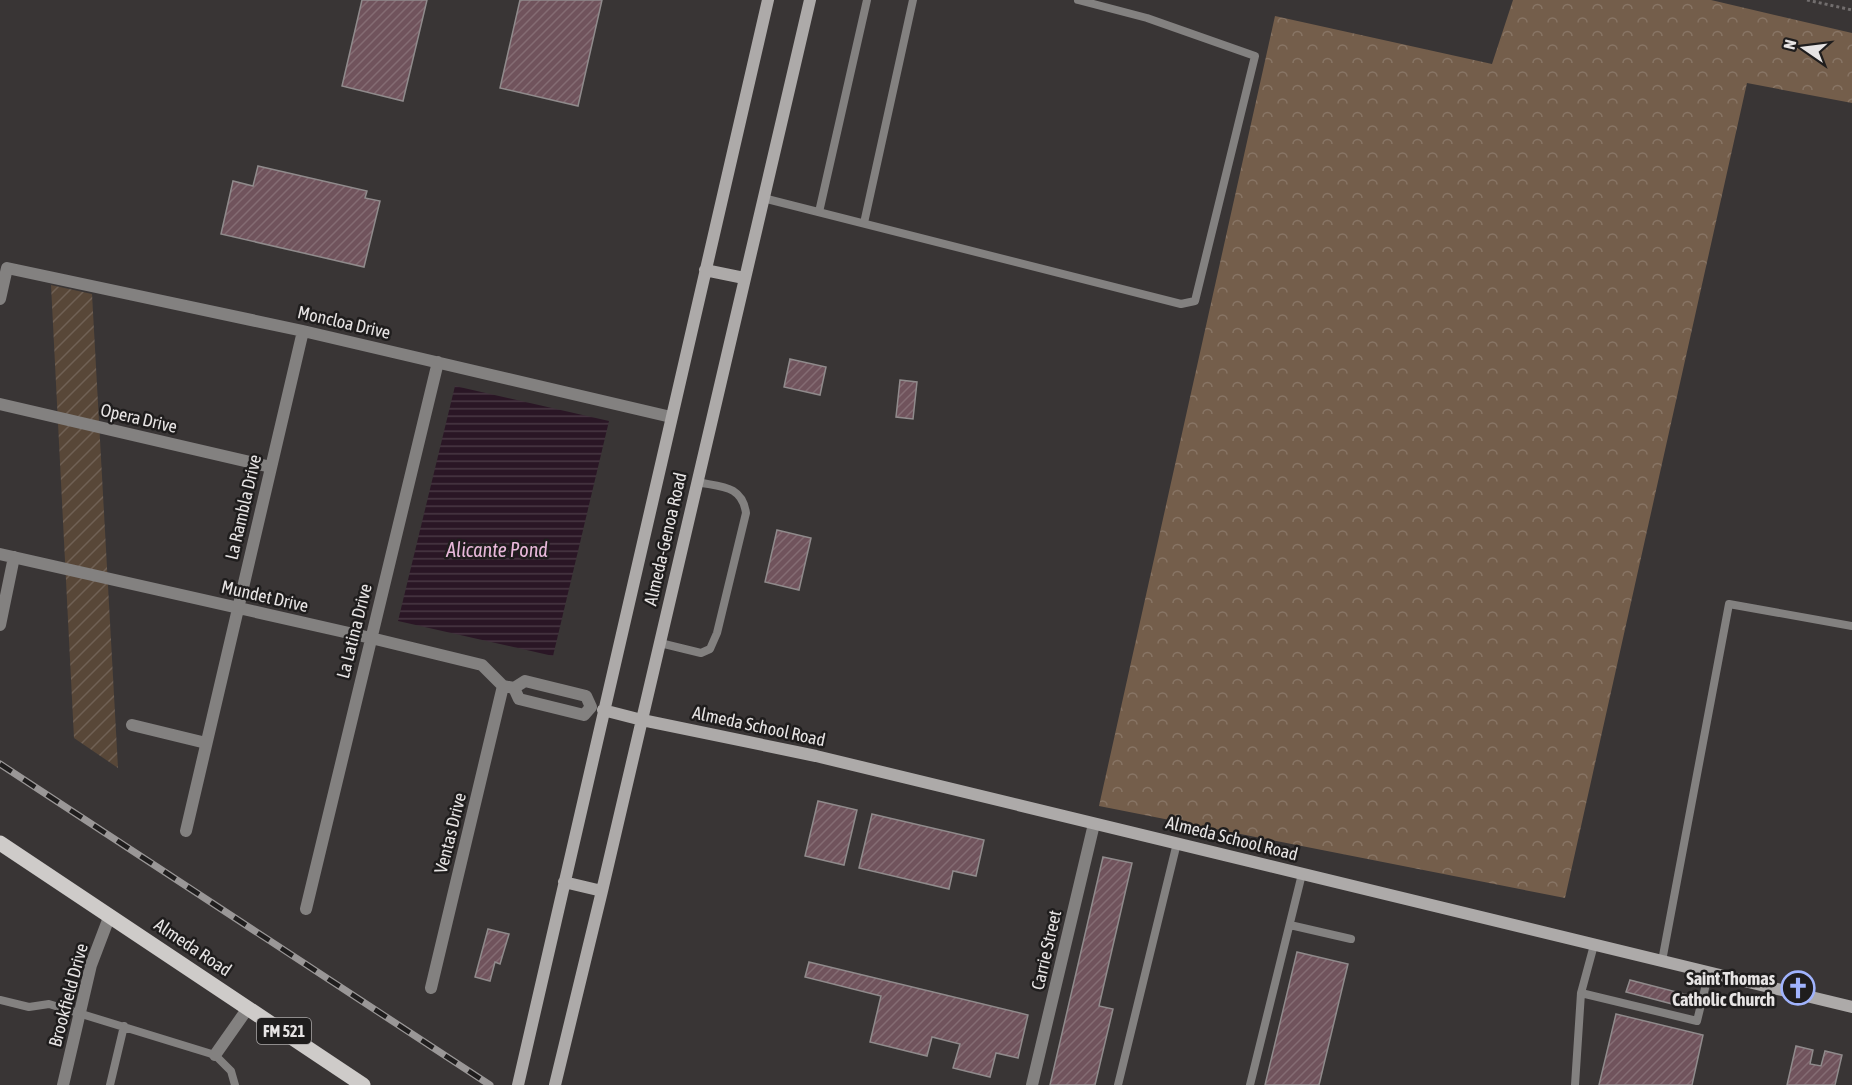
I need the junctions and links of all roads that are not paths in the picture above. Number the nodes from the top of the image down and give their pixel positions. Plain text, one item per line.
1 (768, 0) edge
2 (810, 0) edge
3 (867, 0) edge
4 (914, 0) edge
5 (1078, 0) edge
6 (763, 198) junction
7 (819, 212) junction
8 (864, 223) junction
9 (705, 270) junction
10 (744, 278) junction
11 (0, 299) edge
12 (303, 331) junction
13 (438, 362) junction
14 (0, 404) edge
15 (671, 417) junction
16 (271, 467) junction
17 (697, 482) junction
18 (0, 554) edge
19 (14, 557) junction
20 (239, 608) junction
21 (0, 625) edge
22 (1852, 626) edge
23 (371, 638) junction
24 (660, 643) junction
25 (509, 687) junction
26 (557, 689) junction
27 (552, 708) junction
28 (597, 708) junction
29 (642, 720) junction
30 (132, 725) dead end
31 (206, 743) junction
32 (1094, 824) junction
33 (186, 831) dead end
34 (0, 843) edge
35 (1177, 843) junction
36 (1302, 874) junction
37 (564, 882) junction
38 (602, 891) junction
39 (306, 909) dead end
40 (110, 915) junction
41 (1290, 925) junction
42 (1351, 939) dead end
43 (1594, 945) junction
44 (1662, 961) junction
45 (1709, 972) junction
46 (430, 988) dead end
47 (1581, 993) junction
48 (0, 1000) edge
49 (1852, 1007) edge
50 (248, 1008) junction
51 (80, 1013) junction
52 (124, 1026) junction
53 (215, 1055) junction
54 (63, 1085) edge
55 (110, 1085) edge
56 (236, 1085) edge
57 (363, 1085) edge
58 (518, 1085) edge
59 (555, 1085) edge
60 (1032, 1085) edge
61 (1118, 1085) edge
62 (1250, 1085) edge
63 (1575, 1085) edge

1 - 9 main road, Almeda-Genoa Road
2 - 6 main road, Almeda-Genoa Road
3 - 7 lane
4 - 8 lane
5 - 8 lane
6 - 7 lane
6 - 10 main road, Almeda-Genoa Road
7 - 8 lane
9 - 10 main road
9 - 15 main road, Almeda-Genoa Road
10 - 17 main road, Almeda-Genoa Road
11 - 12 street, Moncloa Drive
12 - 13 street, Moncloa Drive
12 - 16 street, La Rambla Drive
13 - 15 street, Moncloa Drive
13 - 23 street, La Latina Drive
14 - 16 street, Opera Drive
15 - 28 main road, Almeda-Genoa Road
16 - 20 street, La Rambla Drive
17 - 24 main road, Almeda-Genoa Road
17 - 24 lane
18 - 19 street, Mundet Drive
19 - 20 street, Mundet Drive
19 - 21 street
20 - 23 street, Mundet Drive
20 - 31 street, La Rambla Drive
22 - 44 lane
23 - 25 street, Mundet Drive
23 - 39 street, La Latina Drive
24 - 29 main road, Almeda-Genoa Road
25 - 26 street
25 - 27 street, Mundet Drive
25 - 46 street, Ventas Drive
26 - 27 lane
26 - 28 street
27 - 28 street, Mundet Drive
28 - 29 main road, Almeda School Road
28 - 37 main road, Almeda-Genoa Road
29 - 32 main road, Almeda School Road
29 - 38 main road, Almeda-Genoa Road
30 - 31 street
31 - 33 street, La Rambla Drive
32 - 35 main road, Almeda School Road
32 - 60 street, Carrie Street
34 - 40 main road, Almeda Road / FM 521
35 - 36 main road, Almeda School Road
35 - 61 lane
36 - 41 lane
36 - 43 main road, Almeda School Road
37 - 38 main road
37 - 58 main road, Almeda-Genoa Road
38 - 59 main road, Almeda-Genoa Road
40 - 50 main road, Almeda Road / FM 521
40 - 51 street, Brookfield Drive
41 - 42 lane
41 - 62 lane
43 - 44 main road, Almeda School Road
43 - 47 lane
44 - 45 main road, Almeda School Road
45 - 47 lane
45 - 49 main road, Almeda School Road
47 - 63 lane
48 - 51 lane
50 - 53 street
50 - 57 main road, Almeda Road / FM 521
51 - 52 lane
51 - 54 street, Brookfield Drive
52 - 53 lane
52 - 55 lane
53 - 56 lane

